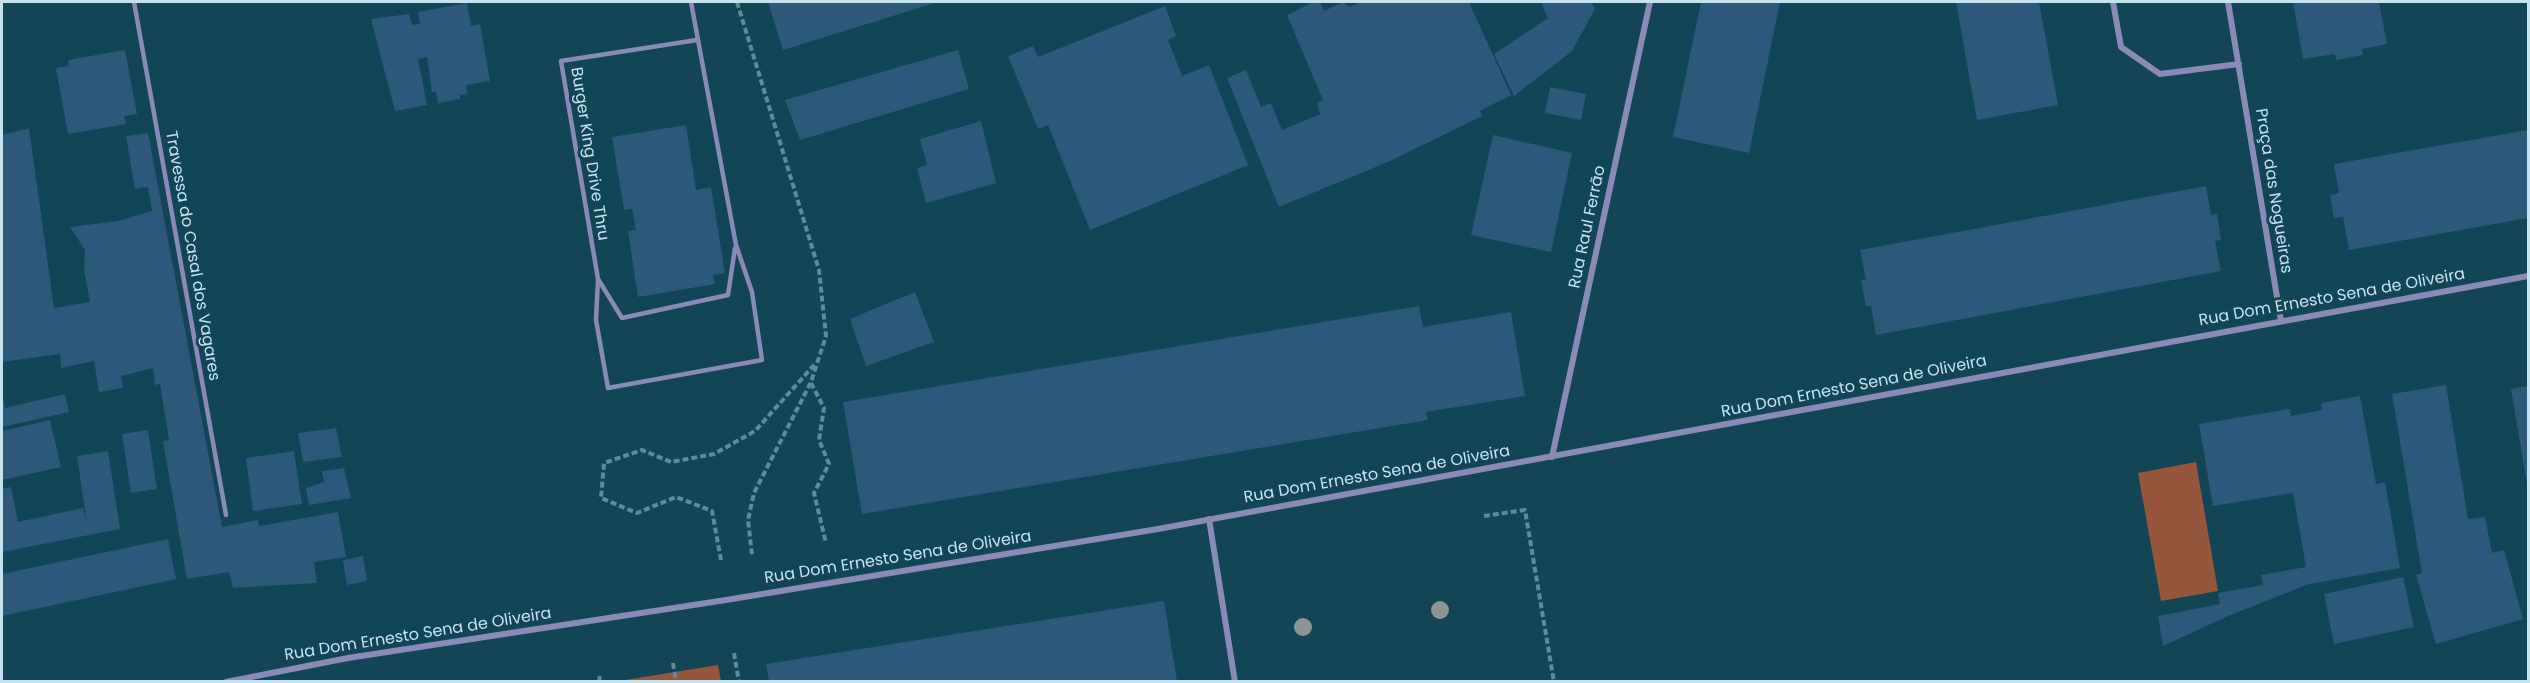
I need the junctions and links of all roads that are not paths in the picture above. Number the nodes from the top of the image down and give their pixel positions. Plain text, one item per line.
1 (134, 2) edge
2 (691, 2) edge
3 (1650, 2) edge
4 (2113, 2) edge
5 (2228, 2) edge
6 (697, 40) junction
7 (2239, 64) junction
8 (736, 245) junction
9 (2529, 276) edge
10 (598, 279) junction
11 (2281, 321) junction
12 (1552, 457) junction
13 (226, 514) dead end
14 (1209, 519) junction
15 (226, 681) edge
16 (1235, 681) edge

1 - 13 lane, Travessa do Casal dos Vagares
2 - 6 lane, Burger King Drive Thru
3 - 12 street, Rua Raul Ferrão
4 - 7 street
5 - 7 street, Praça das Nogueiras
6 - 8 lane, Burger King Drive Thru
6 - 10 lane, Burger King Drive Thru
7 - 11 street, Praça das Nogueiras
8 - 10 lane, Burger King Drive Thru
8 - 10 lane, Burger King Drive Thru
9 - 11 street, Rua Dom Ernesto Sena de Oliveira
11 - 12 street, Rua Dom Ernesto Sena de Oliveira
12 - 14 street, Rua Dom Ernesto Sena de Oliveira
14 - 15 street, Rua Dom Ernesto Sena de Oliveira
14 - 16 street

